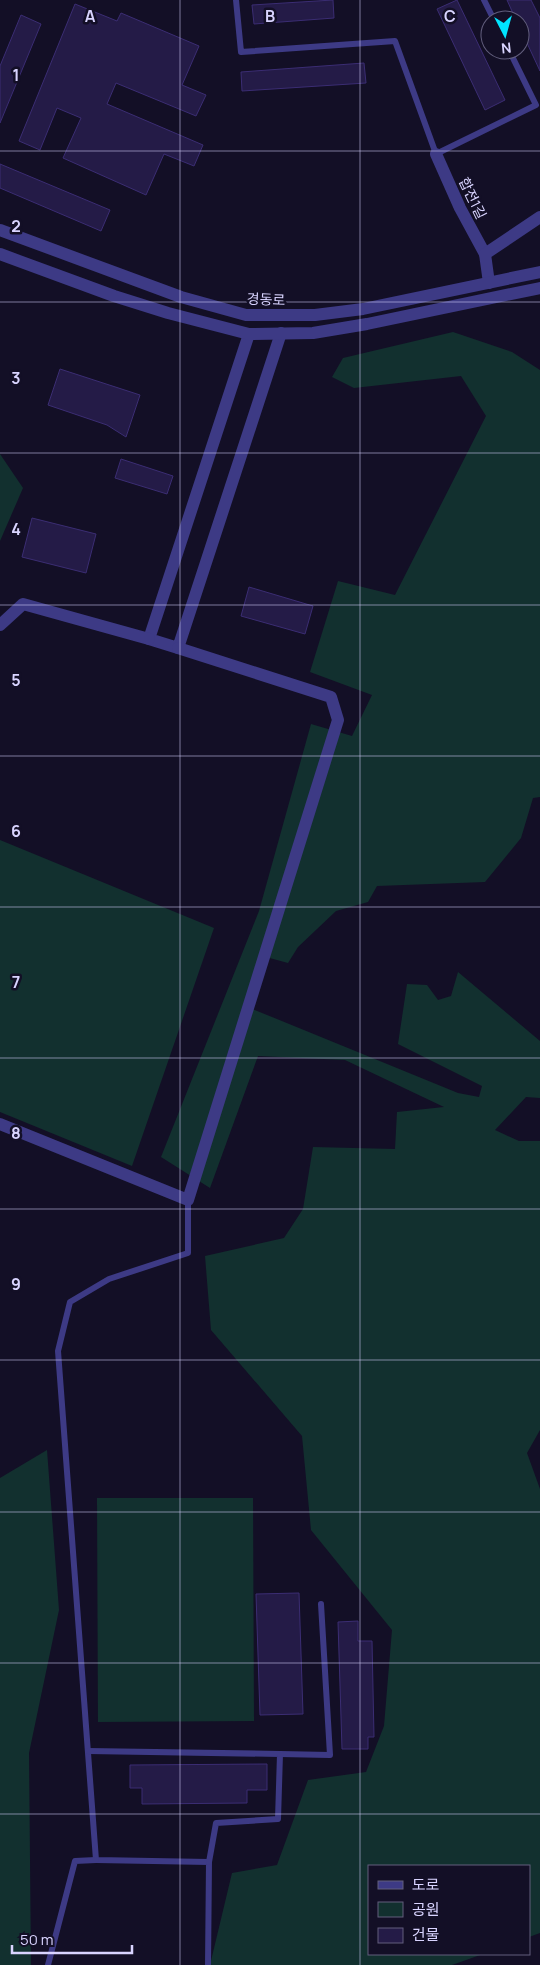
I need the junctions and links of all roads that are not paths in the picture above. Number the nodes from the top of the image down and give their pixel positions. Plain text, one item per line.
1 (236, 0) edge
2 (514, 60) edge
3 (436, 154) junction
4 (540, 217) edge
5 (0, 230) edge
6 (0, 254) edge
7 (485, 254) junction
8 (540, 272) edge
9 (489, 283) junction
10 (540, 288) edge
11 (281, 333) junction
12 (248, 334) junction
13 (0, 625) edge
14 (149, 639) junction
15 (178, 648) junction
16 (0, 1124) edge
17 (188, 1200) junction
18 (321, 1604) dead end
19 (88, 1751) junction
20 (280, 1754) junction
21 (96, 1860) junction
22 (209, 1862) junction
23 (48, 1965) edge
24 (208, 1965) edge

1 - 3 lane
2 - 3 lane
3 - 7 street, 합전1길
4 - 7 street
5 - 9 street, 경동로
6 - 12 street
7 - 9 street, 합전1길
8 - 9 street, 경동로
10 - 11 street
11 - 12 street
11 - 15 street
12 - 14 street
13 - 14 street
14 - 15 street
15 - 17 street
16 - 17 street
17 - 19 lane
18 - 20 lane
19 - 20 lane
19 - 21 lane
20 - 22 lane
21 - 22 lane
21 - 23 lane
22 - 24 lane

